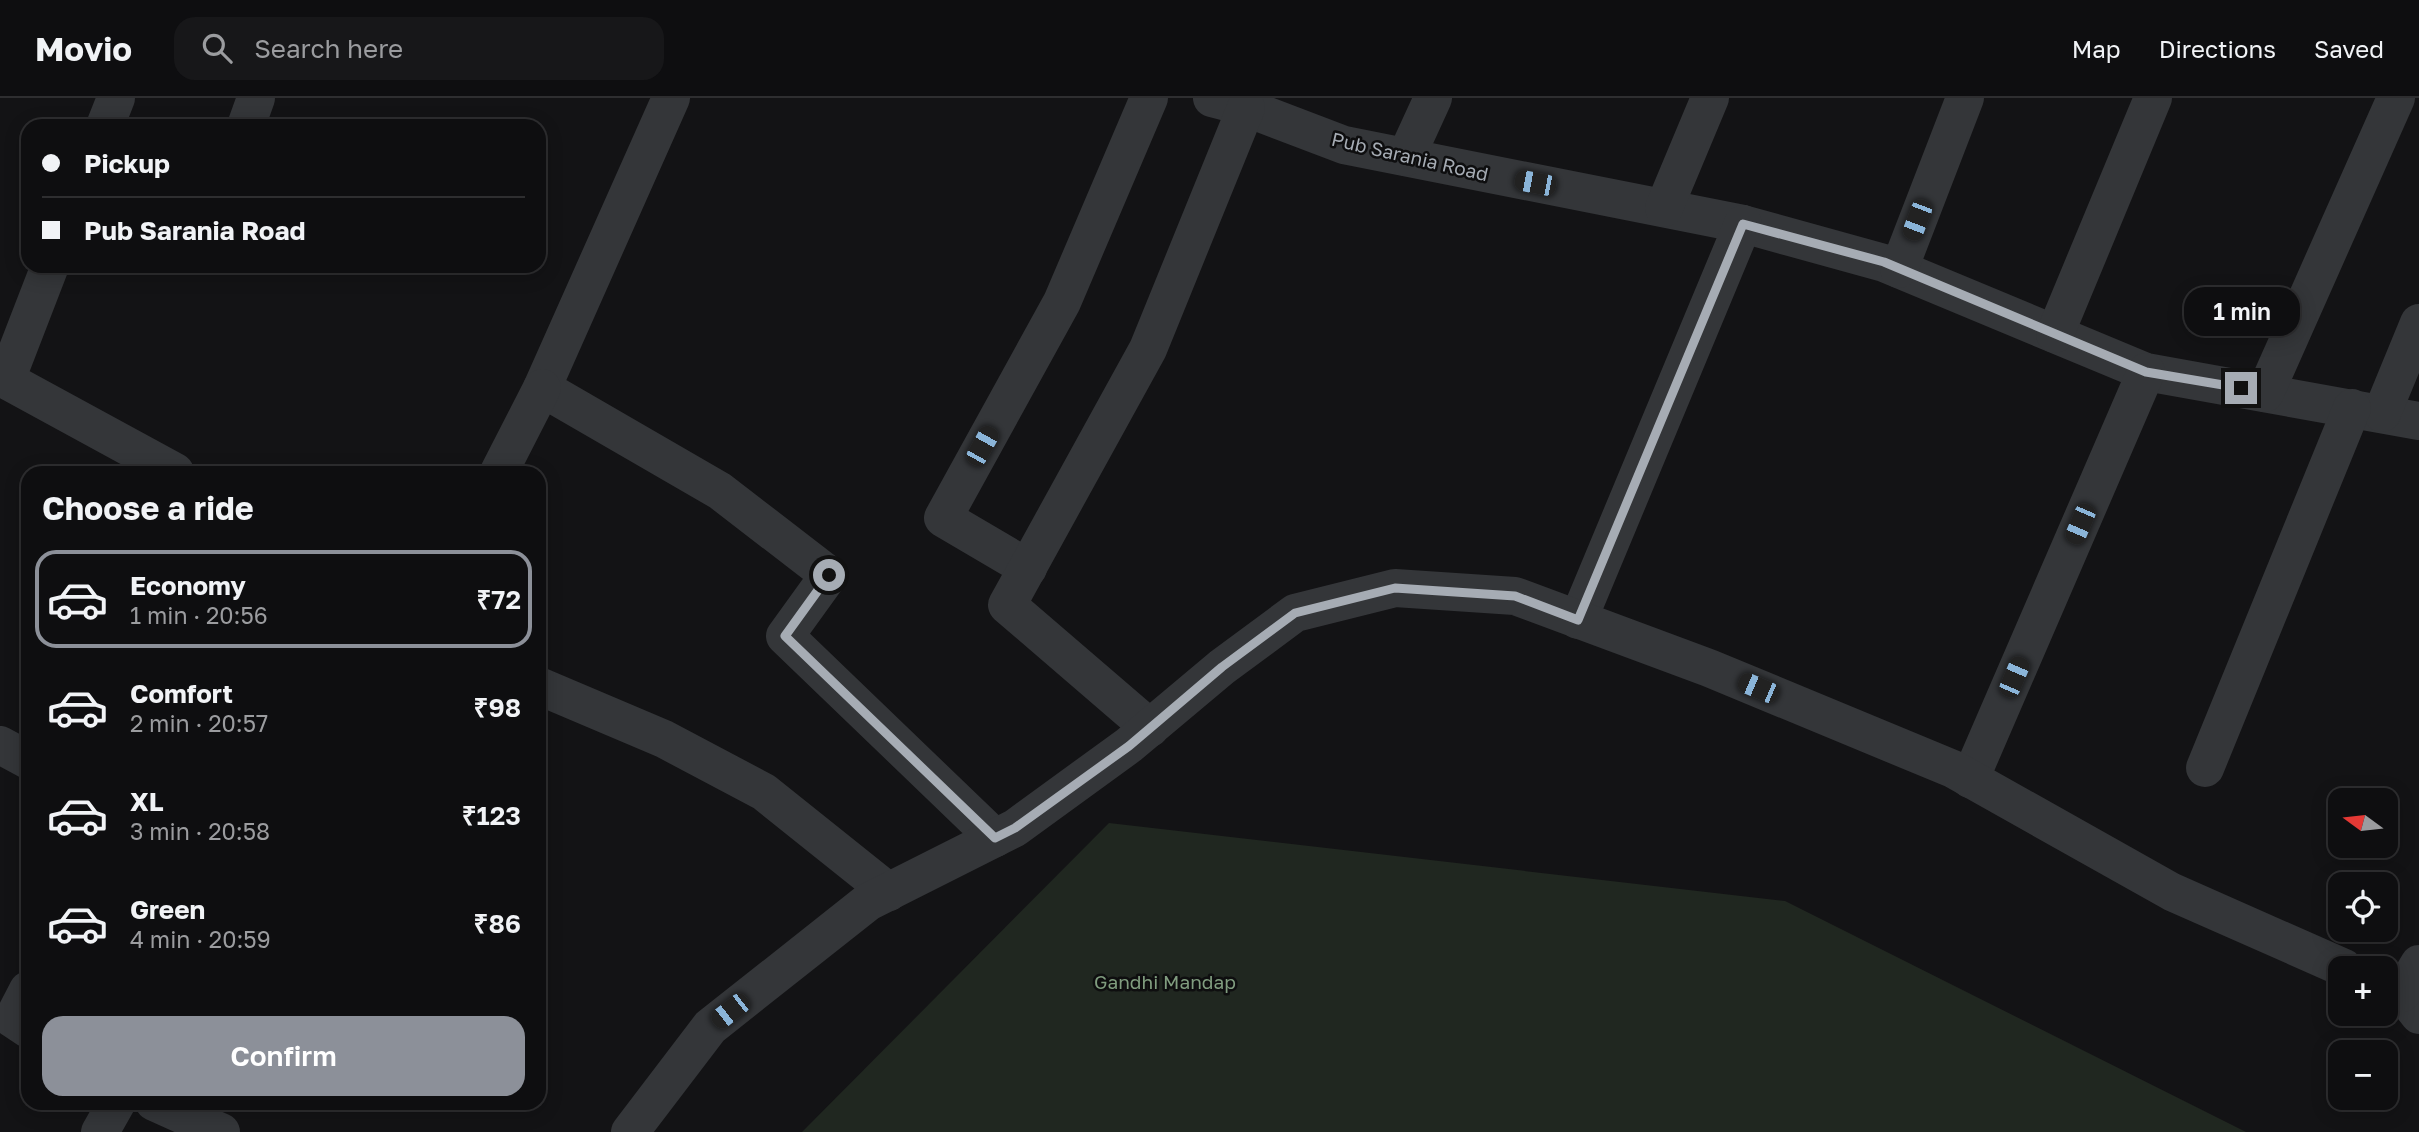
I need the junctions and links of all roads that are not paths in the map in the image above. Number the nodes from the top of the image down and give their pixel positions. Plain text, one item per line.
1 (116, 98) edge
2 (256, 98) edge
3 (671, 98) edge
4 (1149, 98) edge
5 (1433, 98) edge
6 (1710, 98) edge
7 (1965, 98) edge
8 (2152, 98) edge
9 (2396, 98) edge
10 (1229, 103) edge
11 (108, 119) edge
12 (248, 119) edge
13 (1406, 157) junction
14 (1664, 208) junction
15 (1743, 224) junction
16 (1899, 269) junction
17 (47, 273) edge
18 (2419, 323) edge
19 (2055, 334) junction
20 (2146, 372) junction
21 (542, 388) junction
22 (2265, 393) junction
23 (2367, 410) junction
24 (2419, 421) edge
25 (164, 466) edge
26 (502, 466) edge
27 (1028, 568) junction
28 (1578, 620) junction
29 (546, 689) edge
30 (1150, 728) junction
31 (0, 746) edge
32 (21, 756) edge
33 (2205, 768) dead end
34 (1970, 779) junction
35 (995, 838) junction
36 (889, 892) junction
37 (2328, 961) edge
38 (21, 1004) edge
39 (21, 1024) edge
40 (112, 1110) edge
41 (172, 1110) edge
42 (100, 1132) edge
43 (221, 1132) edge
44 (630, 1132) edge

1 - 11 street
2 - 12 street
3 - 21 street
4 - 27 street
5 - 13 street
6 - 14 street
7 - 16 street
8 - 19 street
9 - 22 street
10 - 13 street, Pub Sarania Road
10 - 27 street
13 - 14 street, Pub Sarania Road
14 - 15 street, Pub Sarania Road
15 - 16 street, Pub Sarania Road
15 - 28 street
16 - 19 street, Pub Sarania Road
17 - 25 street
18 - 23 street
19 - 20 street, Pub Sarania Road
20 - 22 street, Pub Sarania Road
20 - 34 street
21 - 26 street
21 - 35 street
22 - 23 street, Pub Sarania Road
23 - 24 street, Pub Sarania Road
23 - 33 street
27 - 30 street
28 - 30 street
28 - 34 street
29 - 36 street
30 - 35 street
31 - 32 street
34 - 37 street
35 - 36 street
36 - 44 street
38 - 39 street
40 - 42 street
41 - 43 street

